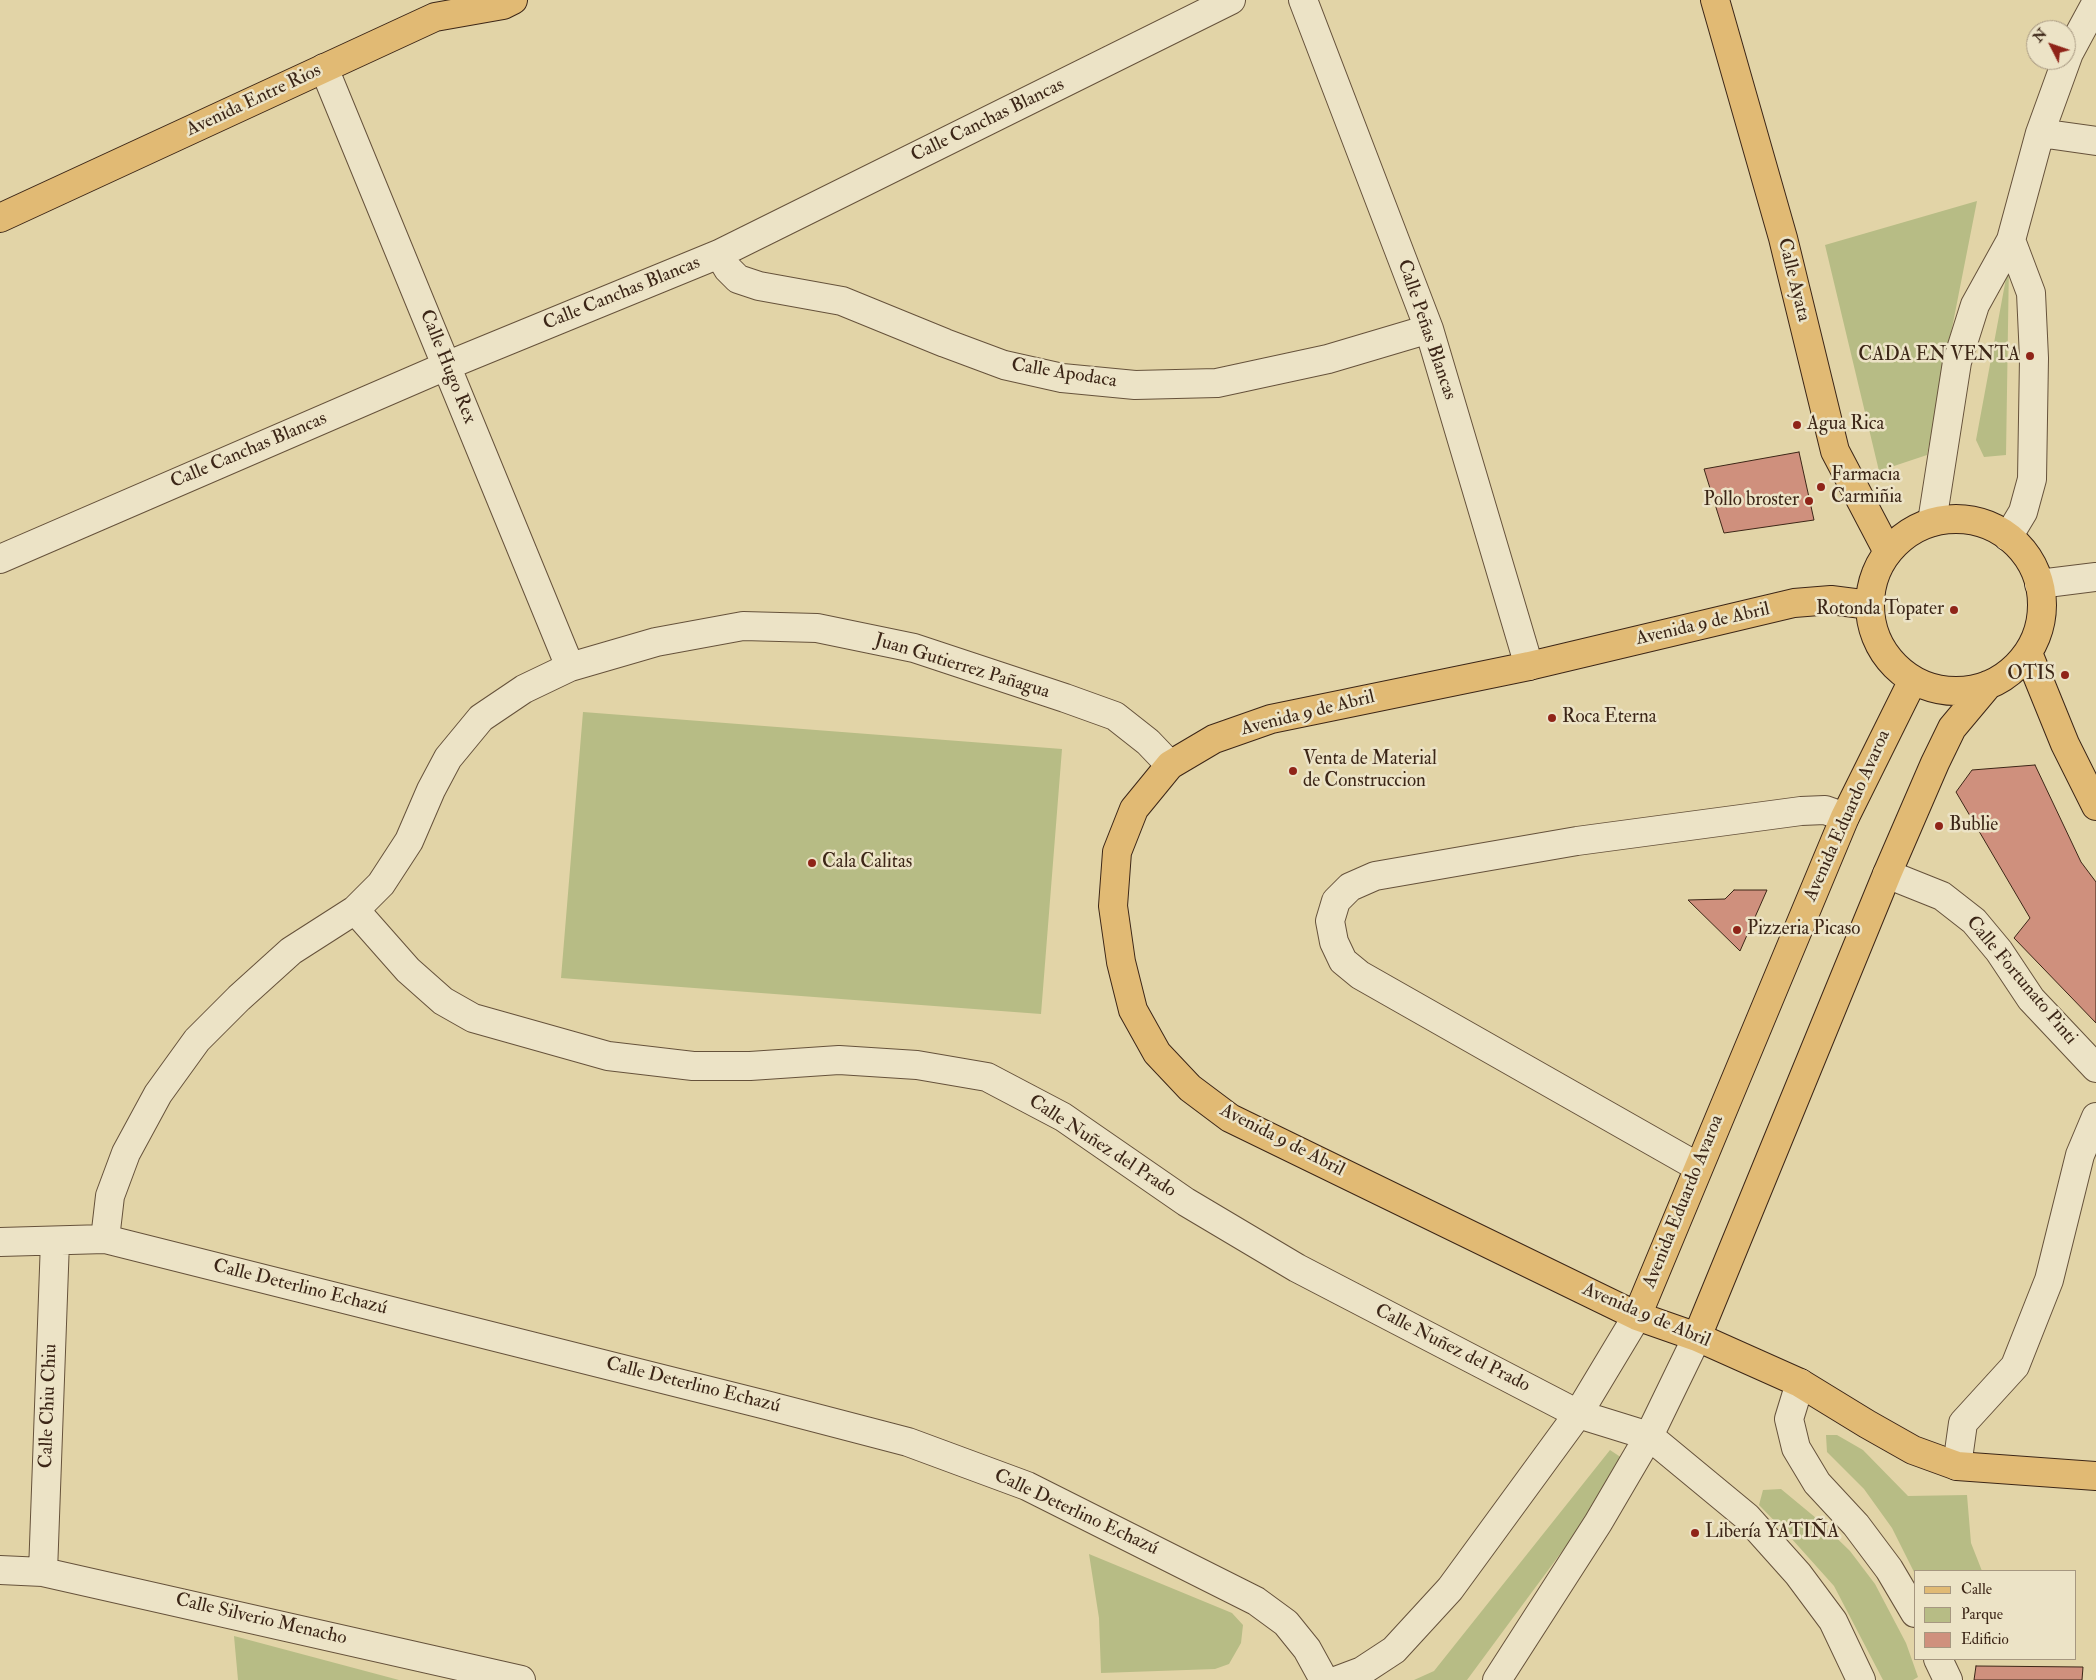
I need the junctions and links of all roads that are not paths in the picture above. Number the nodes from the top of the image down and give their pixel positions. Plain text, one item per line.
1 (513, 0) edge
2 (1230, 0) edge
3 (1303, 0) edge
4 (1715, 0) edge
5 (2096, 4) edge
6 (324, 68) junction
7 (2040, 133) junction
8 (2096, 141) edge
9 (0, 218) edge
10 (2012, 240) junction
11 (719, 254) junction
12 (1429, 328) junction
13 (446, 366) junction
14 (1932, 522) junction
15 (2008, 537) junction
16 (1888, 552) junction
17 (0, 559) edge
18 (2096, 577) edge
19 (2039, 584) junction
20 (1870, 605) junction
21 (2028, 653) junction
22 (1529, 666) junction
23 (570, 667) junction
24 (1913, 680) junction
25 (1988, 685) junction
26 (1170, 765) junction
27 (2096, 806) edge
28 (1845, 817) junction
29 (1887, 874) junction
30 (355, 910) junction
31 (2096, 1068) edge
32 (2096, 1117) edge
33 (1698, 1167) junction
34 (105, 1239) junction
35 (55, 1241) junction
36 (0, 1242) edge
37 (1637, 1316) junction
38 (1696, 1337) junction
39 (1800, 1382) junction
40 (1578, 1414) junction
41 (1649, 1436) junction
42 (1957, 1466) junction
43 (2096, 1476) edge
44 (0, 1570) edge
45 (43, 1572) junction
46 (1914, 1610) edge
47 (1938, 1660) edge
48 (521, 1680) edge
49 (1324, 1680) edge
50 (1338, 1680) edge
51 (1497, 1680) edge
52 (1861, 1680) edge
53 (1948, 1680) edge

1 - 6 main road, Avenida Entre Rios
2 - 11 street, Calle Canchas Blancas
3 - 12 street, Calle Peñas Blancas
4 - 16 main road, Calle Ayata
5 - 7 street
6 - 9 main road, Avenida Entre Rios
6 - 13 street, Calle Hugo Rex
7 - 8 street
7 - 10 street
10 - 14 street
10 - 15 street
11 - 12 street, Calle Apodaca
11 - 13 street, Calle Canchas Blancas
12 - 22 street, Calle Peñas Blancas
13 - 17 street, Calle Canchas Blancas
13 - 23 street, Calle Hugo Rex
14 - 15 main road
14 - 16 main road
15 - 19 main road
16 - 20 main road
18 - 19 street
19 - 21 main road
20 - 22 main road, Avenida 9 de Abril
20 - 24 main road
21 - 25 main road
21 - 27 main road
22 - 26 main road, Avenida 9 de Abril
23 - 26 street, Juan Gutierrez Pañagua
23 - 30 street, Juan Gutierrez Pañagua
24 - 25 main road
24 - 28 main road, Avenida Eduardo Avaroa
25 - 29 main road
26 - 37 main road, Avenida 9 de Abril
28 - 33 main road, Avenida Eduardo Avaroa
28 - 33 street
29 - 31 street, Calle Fortunato Pinti
29 - 38 main road
30 - 34 street, Juan Gutierrez Pañagua
30 - 40 street, Calle Nuñez del Prado
32 - 42 street
33 - 37 main road, Avenida Eduardo Avaroa
34 - 35 street, Calle Deterlino Echazú
34 - 49 street, Calle Deterlino Echazú
35 - 36 street, Calle Deterlino Echazú
35 - 45 street, Calle Chiu Chiu
37 - 38 main road, Avenida 9 de Abril
37 - 40 street, Avenida Eduardo Avaroa
38 - 39 main road, Avenida 9 de Abril
38 - 41 street
39 - 42 main road, Avenida 9 de Abril
39 - 46 street
40 - 41 street, Calle Nuñez del Prado
40 - 50 street, Avenida Eduardo Avaroa
41 - 51 street
41 - 52 street
42 - 43 main road, Avenida 9 de Abril
44 - 45 street, Calle Silverio Menacho
45 - 48 street, Calle Silverio Menacho
47 - 53 street

